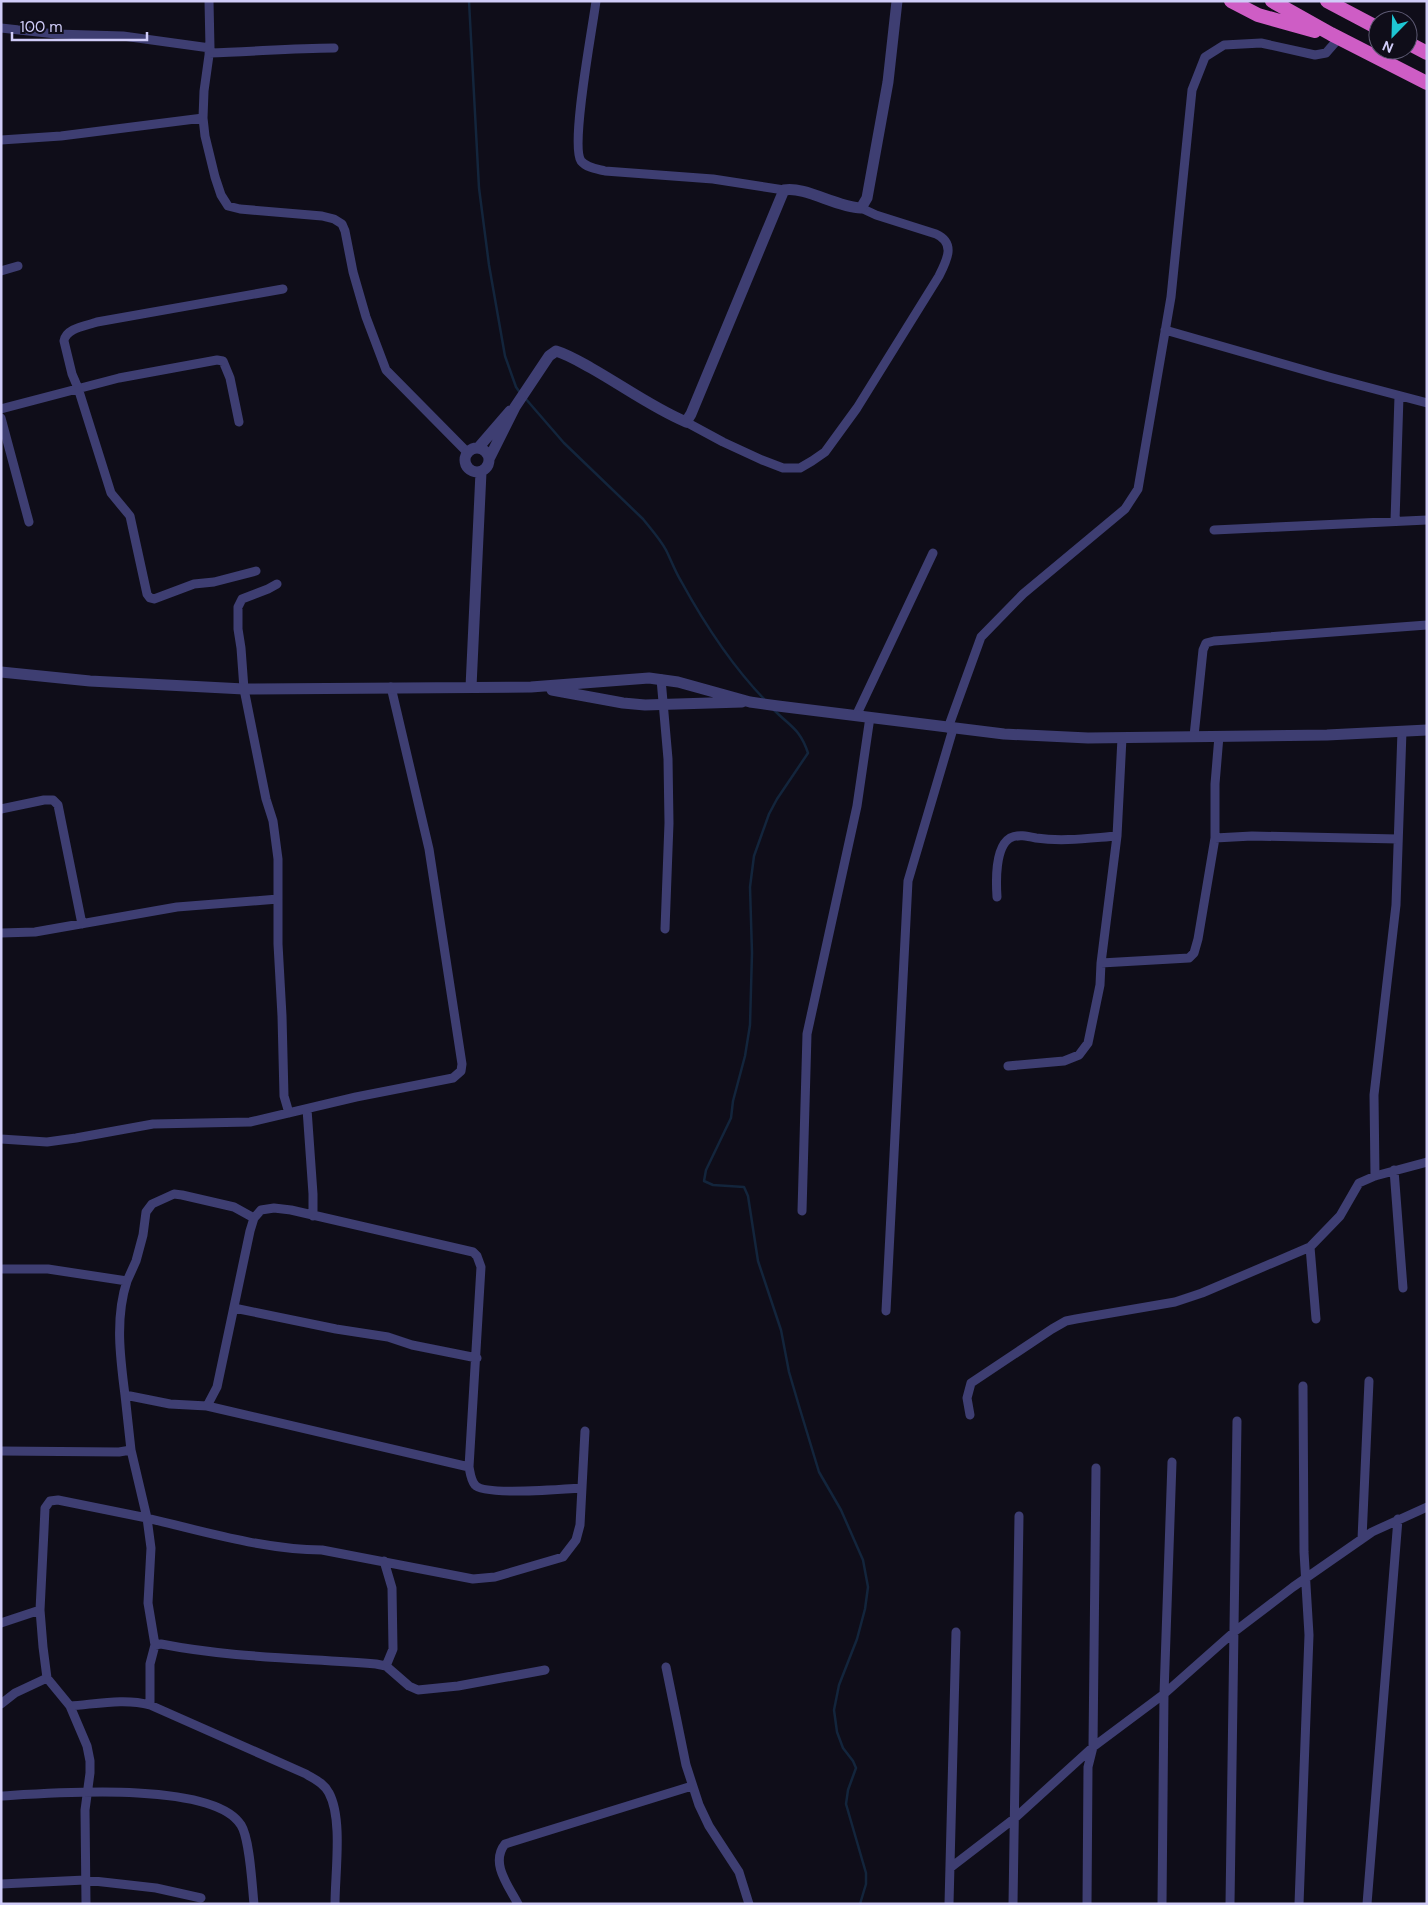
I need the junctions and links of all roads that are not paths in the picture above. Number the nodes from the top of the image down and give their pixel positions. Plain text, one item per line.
1 (209, 1) edge
2 (596, 1) edge
3 (897, 1) edge
4 (1231, 1) edge
5 (1272, 1) edge
6 (1327, 1) edge
7 (1337, 5) edge
8 (1368, 22) edge
9 (1, 28) edge
10 (1335, 36) junction
11 (334, 48) dead end
12 (209, 50) junction
13 (1427, 83) edge
14 (203, 118) junction
15 (1, 140) edge
16 (784, 190) junction
17 (861, 208) junction
18 (18, 266) dead end
19 (1, 271) edge
20 (283, 289) dead end
21 (1165, 330) junction
22 (78, 388) junction
23 (1399, 396) junction
24 (1427, 403) edge
25 (515, 407) junction
26 (1, 410) edge
27 (1, 418) edge
28 (239, 422) dead end
29 (686, 422) junction
30 (473, 450) junction
31 (490, 457) junction
32 (481, 472) junction
33 (1427, 520) edge
34 (1395, 521) junction
35 (29, 522) dead end
36 (1214, 530) dead end
37 (933, 553) dead end
38 (256, 571) dead end
39 (277, 584) dead end
40 (1427, 625) edge
41 (1, 672) edge
42 (661, 679) junction
43 (531, 686) junction
44 (391, 687) junction
45 (472, 687) junction
46 (244, 689) junction
47 (750, 702) junction
48 (664, 706) junction
49 (856, 716) junction
50 (870, 717) junction
51 (950, 728) junction
52 (1402, 730) junction
53 (1427, 730) edge
54 (1194, 736) junction
55 (1219, 736) junction
56 (1122, 738) junction
57 (1, 809) edge
58 (1117, 836) junction
59 (1215, 838) junction
60 (1398, 839) junction
61 (997, 897) dead end
62 (278, 899) junction
63 (82, 924) junction
64 (664, 929) dead end
65 (1, 933) edge
66 (1101, 963) junction
67 (1008, 1066) dead end
68 (307, 1109) junction
69 (289, 1113) junction
70 (1, 1139) edge
71 (1427, 1162) edge
72 (1394, 1170) junction
73 (1375, 1176) junction
74 (802, 1211) dead end
75 (312, 1216) junction
76 (254, 1218) junction
77 (1310, 1247) junction
78 (1, 1269) edge
79 (127, 1281) junction
80 (1402, 1288) dead end
81 (234, 1308) junction
82 (886, 1311) dead end
83 (1316, 1319) dead end
84 (477, 1358) junction
85 (1369, 1381) dead end
86 (1303, 1386) dead end
87 (125, 1395) junction
88 (207, 1406) junction
89 (970, 1416) dead end
90 (1237, 1420) dead end
91 (585, 1431) dead end
92 (131, 1450) junction
93 (1, 1451) edge
94 (1172, 1462) dead end
95 (469, 1466) junction
96 (1096, 1468) dead end
97 (582, 1488) junction
98 (1427, 1506) edge
99 (1019, 1516) dead end
100 (147, 1518) junction
101 (1398, 1518) junction
102 (1362, 1539) junction
103 (384, 1561) junction
104 (1306, 1577) junction
105 (40, 1610) junction
106 (1, 1623) edge
107 (956, 1632) dead end
108 (1234, 1632) junction
109 (156, 1645) junction
110 (386, 1666) junction
111 (666, 1667) dead end
112 (545, 1670) dead end
113 (47, 1678) junction
114 (1164, 1694) junction
115 (1, 1704) edge
116 (150, 1705) junction
117 (70, 1706) junction
118 (1093, 1747) junction
119 (692, 1786) junction
120 (87, 1791) junction
121 (1, 1796) edge
122 (1015, 1818) junction
123 (950, 1868) junction
124 (85, 1880) junction
125 (1, 1884) edge
126 (201, 1898) dead end
127 (86, 1904) edge
128 (254, 1904) edge
129 (335, 1904) edge
130 (518, 1904) edge
131 (749, 1904) edge
132 (949, 1904) edge
133 (1013, 1904) edge
134 (1087, 1904) edge
135 (1162, 1904) edge
136 (1230, 1904) edge
137 (1299, 1904) edge
138 (1366, 1904) edge

1 - 12 street
2 - 16 street
3 - 17 street
4 - 10 highway
5 - 10 highway
6 - 7 highway
7 - 8 highway
9 - 12 street
10 - 13 highway
10 - 21 street
11 - 12 street
12 - 14 street
14 - 15 street
14 - 30 street
16 - 17 street
16 - 29 street
17 - 29 street
18 - 19 street
20 - 22 street
21 - 23 street
21 - 51 street
22 - 26 street
22 - 28 street
22 - 38 street
23 - 24 street
23 - 34 street
25 - 29 street
25 - 30 street
25 - 31 street
27 - 35 street
30 - 31 street
30 - 32 street
31 - 32 street
32 - 45 street
33 - 34 street
34 - 36 street
37 - 49 street
39 - 46 street
40 - 54 street
41 - 46 street
42 - 43 street
42 - 47 street
42 - 48 street
43 - 45 street
43 - 48 street
44 - 45 street
44 - 46 street
44 - 68 street
46 - 62 street
47 - 48 street
47 - 49 street
48 - 64 street
49 - 50 street
50 - 51 street
50 - 74 street
51 - 56 street
51 - 82 street
52 - 53 street
52 - 55 street
52 - 60 street
54 - 55 street
54 - 56 street
55 - 59 street
56 - 58 street
57 - 63 street
58 - 61 street
58 - 66 street
59 - 60 street
59 - 66 street
60 - 73 street
62 - 63 street
62 - 69 street
63 - 65 street
66 - 67 street
68 - 69 street
68 - 75 street
69 - 70 street
71 - 72 street
72 - 73 street
72 - 80 street
73 - 77 street
75 - 76 street
75 - 84 street
76 - 79 street
76 - 81 street
77 - 83 street
77 - 89 street
78 - 79 street
79 - 87 street
81 - 84 street
81 - 88 street
84 - 95 street
85 - 102 street
86 - 104 street
87 - 88 street
87 - 92 street
88 - 95 street
90 - 108 street
91 - 97 street
92 - 93 street
92 - 100 street
94 - 114 street
95 - 97 street
96 - 118 street
97 - 103 street
98 - 101 street
99 - 122 street
100 - 103 street
100 - 105 street
100 - 109 street
101 - 102 street
101 - 138 street
102 - 104 street
103 - 110 street
104 - 108 street
104 - 137 street
105 - 106 street
105 - 113 street
107 - 123 street
108 - 114 street
108 - 136 street
109 - 110 street
109 - 116 street
110 - 112 street
111 - 119 street
113 - 115 street
113 - 117 street
114 - 118 street
114 - 135 street
116 - 117 street
116 - 129 street
117 - 120 street
118 - 122 street
118 - 134 street
119 - 130 street
119 - 131 street
120 - 121 street
120 - 124 street
120 - 128 street
122 - 123 street
122 - 133 street
123 - 132 street
124 - 125 street
124 - 126 street
124 - 127 street

